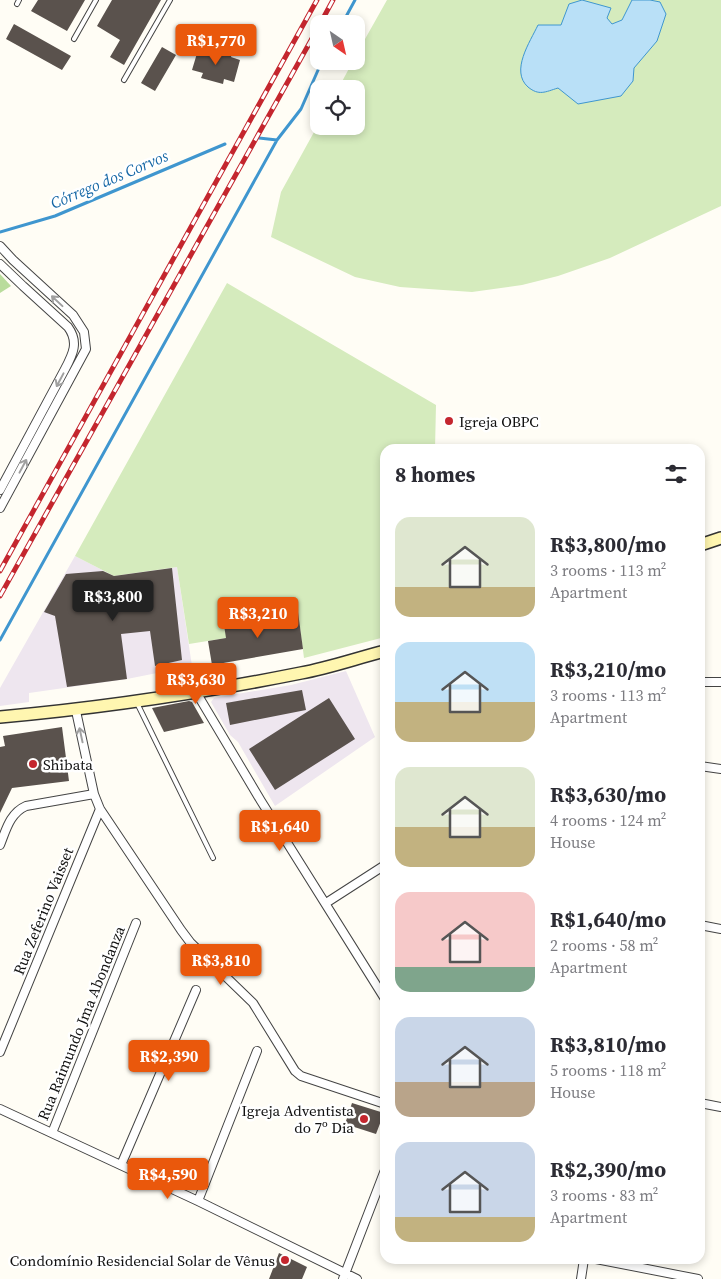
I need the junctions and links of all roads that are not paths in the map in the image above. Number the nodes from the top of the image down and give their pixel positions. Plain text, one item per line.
1 (96, 0) edge
2 (170, 0) edge
3 (74, 39) dead end
4 (124, 80) dead end
5 (0, 246) edge
6 (0, 264) edge
7 (0, 490) edge
8 (0, 508) edge
9 (721, 538) edge
10 (705, 543) edge
11 (380, 652) edge
12 (705, 682) edge
13 (721, 682) edge
14 (196, 692) junction
15 (136, 701) junction
16 (76, 711) junction
17 (0, 717) edge
18 (705, 767) edge
19 (721, 769) edge
20 (94, 794) junction
21 (100, 809) junction
22 (0, 845) edge
23 (213, 858) dead end
24 (380, 868) edge
25 (326, 904) junction
26 (136, 923) dead end
27 (705, 926) edge
28 (721, 928) edge
29 (196, 990) dead end
30 (380, 991) edge
31 (257, 1051) dead end
32 (0, 1052) edge
33 (380, 1102) edge
34 (705, 1104) edge
35 (721, 1107) edge
36 (0, 1108) edge
37 (52, 1133) junction
38 (121, 1165) junction
39 (380, 1183) edge
40 (198, 1201) junction
41 (583, 1264) edge
42 (622, 1264) edge
43 (344, 1276) edge
44 (358, 1279) edge
45 (581, 1279) edge
46 (698, 1279) edge

1 - 3 lane
2 - 4 lane
8 -> 5 street
6 -> 7 street
9 - 10 main road
11 - 14 main road
12 - 13 street
14 - 15 main road
14 - 25 street
15 - 16 main road
15 - 23 lane
16 - 17 main road
20 -> 16 street
18 - 19 street
20 - 21 street
20 - 22 street
21 - 32 street, Rua Zeferino Vaisset
21 - 33 street
24 - 25 street
25 - 30 street
26 - 37 street, Rua Raimundo Jma Abondanza
27 - 28 street
29 - 38 street
31 - 40 street
34 - 35 street
36 - 37 street
37 - 38 street
38 - 40 street
39 - 43 street
40 - 43 street
41 - 45 street
42 - 46 street
43 - 44 street

